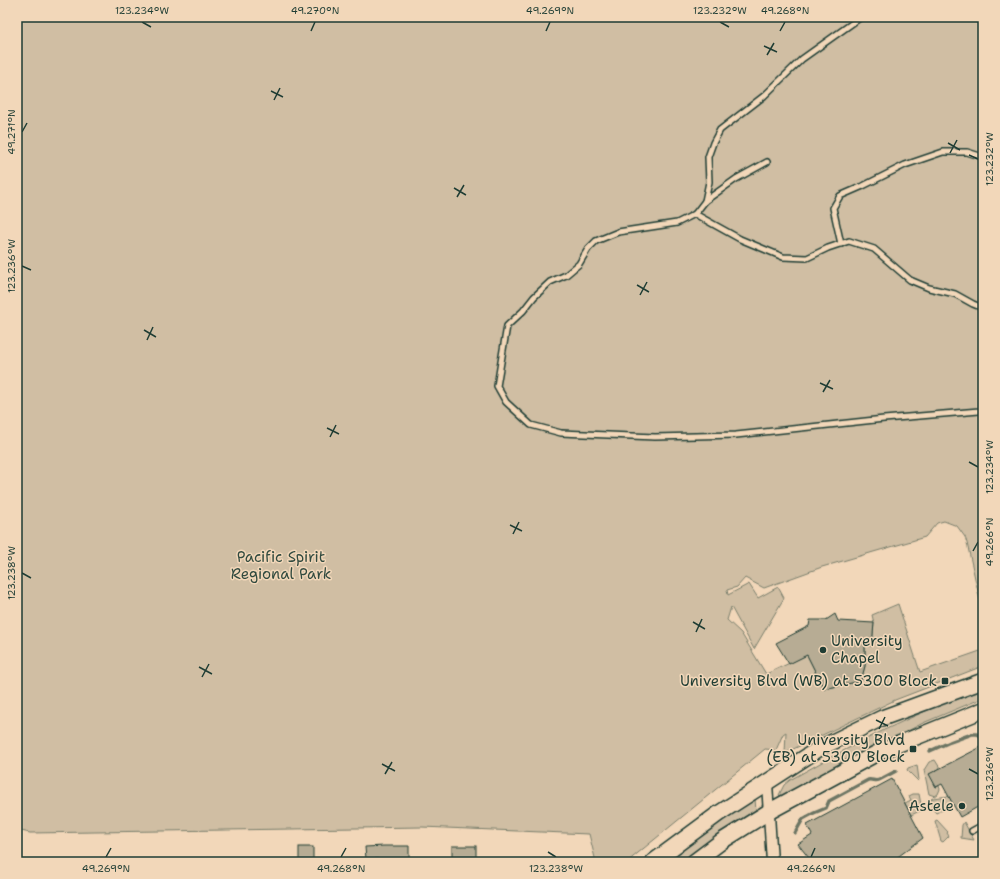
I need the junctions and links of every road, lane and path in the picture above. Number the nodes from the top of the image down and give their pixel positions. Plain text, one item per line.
1 (861, 17) edge
2 (983, 157) edge
3 (767, 162) dead end
4 (705, 200) junction
5 (695, 214) junction
6 (841, 244) junction
7 (983, 308) edge
8 (983, 409) edge
9 (983, 681) edge
10 (983, 710) edge
11 (768, 783) junction
12 (770, 811) junction
13 (983, 825) edge
14 (972, 831) dead end
15 (653, 862) edge
16 (694, 862) edge
17 (772, 862) edge

1 - 4 lane
2 - 6 lane
3 - 4 lane
4 - 5 lane
5 - 6 lane
5 - 8 lane
6 - 7 lane
9 - 11 main road
10 - 12 main road
11 - 12 street
11 - 15 main road
12 - 16 main road
12 - 17 street
13 - 14 lane

